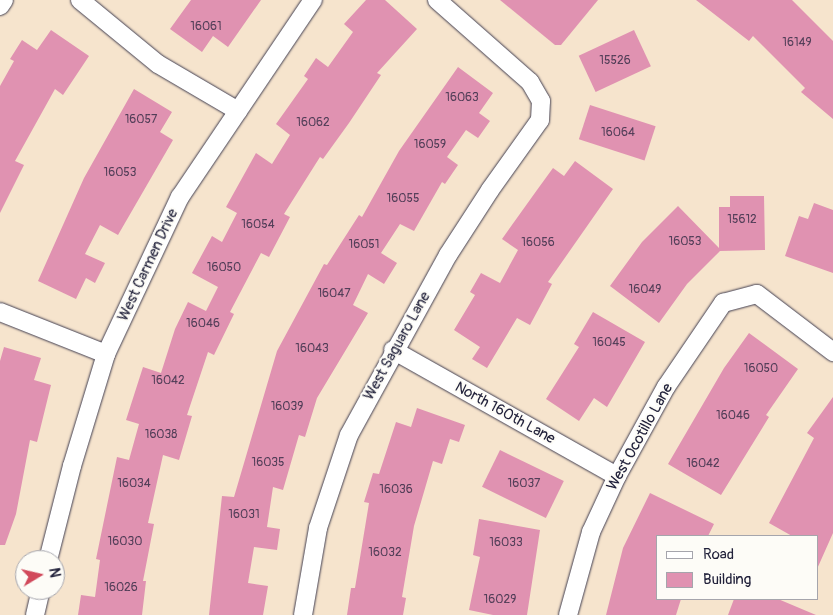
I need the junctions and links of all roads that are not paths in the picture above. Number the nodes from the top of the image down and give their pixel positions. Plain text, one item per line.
1 (4, 0) edge
2 (80, 0) edge
3 (313, 0) edge
4 (437, 0) edge
5 (0, 6) edge
6 (238, 111) junction
7 (0, 312) edge
8 (393, 350) junction
9 (833, 352) edge
10 (106, 354) junction
11 (616, 476) junction
12 (51, 550) edge
13 (39, 600) edge
14 (35, 615) edge
15 (303, 615) edge
16 (568, 615) edge

1 - 5 street
2 - 6 street
3 - 6 street, West Carmen Drive
4 - 8 street, West Saguaro Lane
6 - 10 street, West Carmen Drive
7 - 10 street
8 - 11 street, North 160th Lane
8 - 15 street, West Saguaro Lane
9 - 11 street, West Ocotillo Lane
10 - 12 street, West Carmen Drive
11 - 16 street, West Ocotillo Lane
13 - 14 street

